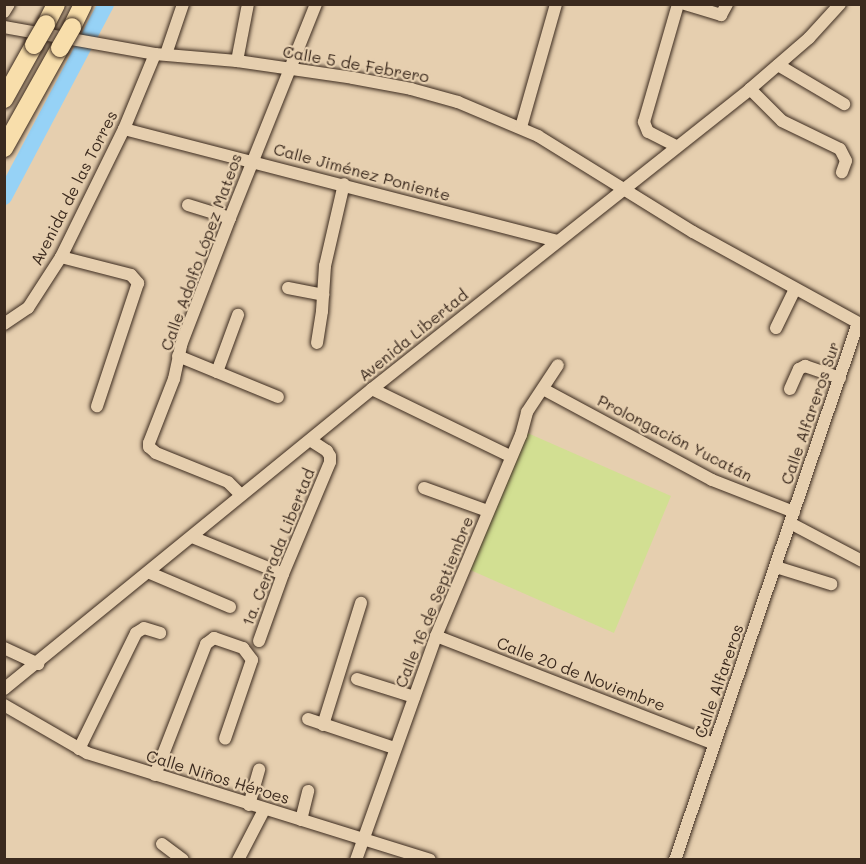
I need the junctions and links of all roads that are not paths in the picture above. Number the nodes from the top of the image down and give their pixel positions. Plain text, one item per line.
1 (9, 4) edge
2 (56, 4) edge
3 (83, 4) edge
4 (183, 4) edge
5 (248, 4) edge
6 (316, 4) edge
7 (556, 4) edge
8 (678, 4) edge
9 (685, 4) edge
10 (840, 4) edge
11 (724, 10) edge
12 (4, 12) edge
13 (4, 27) edge
14 (75, 34) junction
15 (160, 54) junction
16 (237, 61) junction
17 (778, 65) junction
18 (290, 69) junction
19 (750, 89) junction
20 (4, 99) edge
21 (844, 104) dead end
22 (521, 128) junction
23 (124, 129) junction
24 (676, 146) junction
25 (4, 148) edge
26 (252, 160) junction
27 (842, 172) dead end
28 (344, 184) junction
29 (622, 189) junction
30 (188, 205) dead end
31 (230, 218) junction
32 (557, 241) junction
33 (61, 256) junction
34 (288, 288) dead end
35 (795, 289) junction
36 (323, 295) junction
37 (238, 315) dead end
38 (4, 324) edge
39 (860, 324) edge
40 (776, 328) dead end
41 (317, 343) dead end
42 (178, 356) junction
43 (558, 365) dead end
44 (217, 372) junction
45 (840, 378) junction
46 (372, 389) junction
47 (543, 389) junction
48 (790, 389) dead end
49 (278, 397) dead end
50 (97, 406) dead end
51 (310, 440) junction
52 (510, 456) junction
53 (424, 488) dead end
54 (241, 495) junction
55 (488, 511) junction
56 (792, 518) junction
57 (192, 537) junction
58 (861, 561) edge
59 (776, 567) junction
60 (150, 573) junction
61 (283, 574) junction
62 (831, 584) dead end
63 (361, 603) dead end
64 (230, 607) dead end
65 (160, 633) dead end
66 (436, 636) junction
67 (259, 641) dead end
68 (4, 648) edge
69 (39, 664) junction
70 (357, 680) dead end
71 (4, 689) edge
72 (414, 697) junction
73 (4, 705) edge
74 (308, 719) dead end
75 (323, 725) junction
76 (225, 739) dead end
77 (714, 744) junction
78 (394, 748) junction
79 (79, 750) junction
80 (259, 769) dead end
81 (155, 775) junction
82 (308, 791) dead end
83 (249, 805) junction
84 (264, 810) junction
85 (301, 820) junction
86 (364, 838) junction
87 (162, 844) dead end
88 (183, 860) edge
89 (238, 860) edge
90 (356, 860) edge
91 (430, 860) edge
92 (675, 860) edge

1 - 12 street
2 - 20 highway, bridge
3 - 14 highway
4 - 15 street, Avenida de las Torres
5 - 16 street
6 - 18 street, Calle Adolfo López Mateos
7 - 22 street
8 - 24 street
9 - 11 street
10 - 17 street, Avenida Libertad
13 - 14 street, Calle 5 de Febrero
14 - 15 street, Calle 5 de Febrero
14 - 25 highway, bridge
15 - 16 street, Calle 5 de Febrero
15 - 23 street, Avenida de las Torres
16 - 18 street, Calle 5 de Febrero
17 - 19 street, Avenida Libertad
17 - 21 street
18 - 22 street, Calle 5 de Febrero
18 - 26 street, Calle Adolfo López Mateos
19 - 24 street, Avenida Libertad
19 - 27 street
22 - 29 street, Calle 5 de Febrero
23 - 26 street, Calle Jiménez Poniente
23 - 33 street, Avenida de las Torres
24 - 29 street, Avenida Libertad
26 - 28 street, Calle Jiménez Poniente
26 - 31 street, Calle Adolfo López Mateos
28 - 32 street, Calle Jiménez Poniente
28 - 36 street
29 - 32 street, Avenida Libertad
29 - 35 street, Calle 5 de Febrero
30 - 31 street
31 - 42 street, Calle Adolfo López Mateos
32 - 46 street, Avenida Libertad
33 - 38 street, Avenida de las Torres
33 - 50 street
34 - 36 street
35 - 39 street, Calle 5 de Febrero
35 - 40 street
36 - 41 street
37 - 44 street
39 - 45 street, Calle Alfareros Sur
42 - 44 street
42 - 54 street, Calle Adolfo López Mateos
43 - 47 street, Calle 16 de Septiembre
44 - 49 street
45 - 48 street
45 - 56 street, Calle Alfareros Sur
46 - 51 street, Avenida Libertad
46 - 52 street
47 - 52 street, Calle 16 de Septiembre
47 - 56 street, Prolongación Yucatán
51 - 54 street, Avenida Libertad
51 - 61 street, 1a. Cerrada Libertad
52 - 55 street, Calle 16 de Septiembre
53 - 55 street
54 - 57 street, Avenida Libertad
55 - 66 street, Calle 16 de Septiembre
56 - 58 street, Prolongación Yucatán
56 - 59 street, Calle Alfareros
57 - 60 street, Avenida Libertad
57 - 61 street
59 - 62 street
59 - 77 street, Calle Alfareros
60 - 64 street
60 - 69 street, Avenida Libertad
61 - 67 street, 1a. Cerrada Libertad
63 - 75 street
65 - 79 street
66 - 72 street, Calle 16 de Septiembre
66 - 77 street, Calle 20 de Noviembre
68 - 69 street
69 - 71 street, Avenida Libertad
70 - 72 street
72 - 78 street, Calle 16 de Septiembre
73 - 79 street, Calle Niños Héroes
74 - 75 street
75 - 78 street
76 - 81 street
77 - 92 street, Calle Alfareros
78 - 86 street, Calle 16 de Septiembre
79 - 81 street, Calle Niños Héroes
80 - 83 street
81 - 83 street, Calle Niños Héroes
82 - 85 street
83 - 84 street, Calle Niños Héroes
84 - 85 street, Calle Niños Héroes
84 - 89 street
85 - 86 street, Calle Niños Héroes
86 - 90 street, Calle 16 de Septiembre
86 - 91 street, Calle Niños Héroes
87 - 88 street

